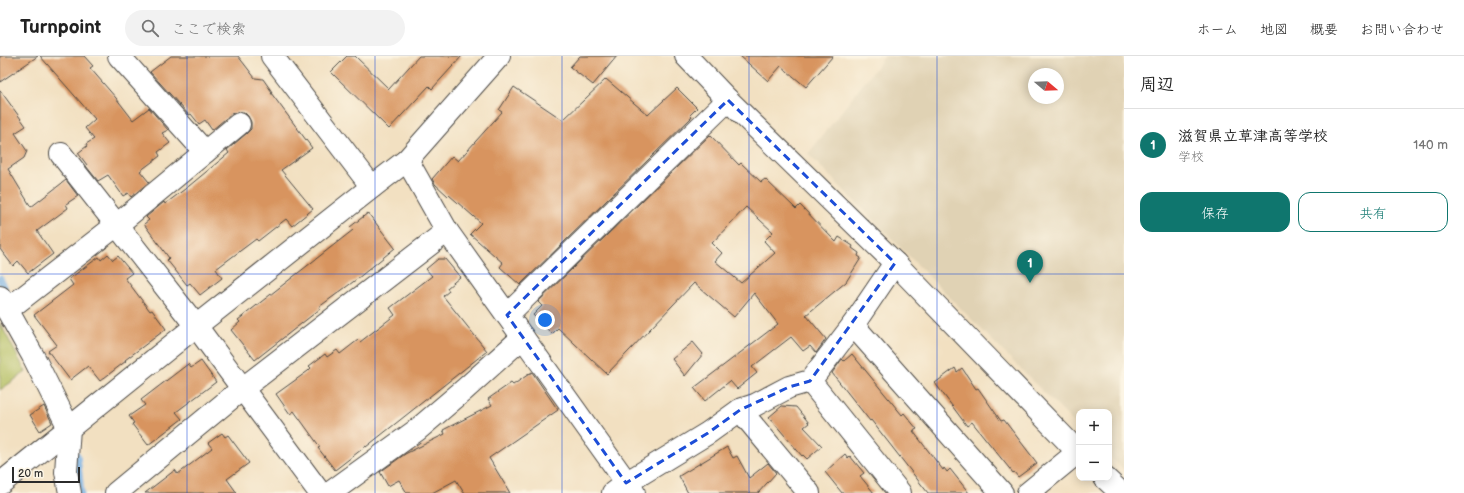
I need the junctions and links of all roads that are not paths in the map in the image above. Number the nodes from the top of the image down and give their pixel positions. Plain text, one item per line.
1 (272, 56) edge
2 (499, 56) edge
3 (689, 57) edge
4 (124, 58) edge
5 (728, 100) junction
6 (239, 124) dead end
7 (205, 152) junction
8 (61, 154) dead end
9 (407, 160) junction
10 (372, 187) junction
11 (118, 224) junction
12 (447, 231) junction
13 (895, 263) junction
14 (3, 303) edge
15 (506, 316) junction
16 (853, 325) junction
17 (196, 326) junction
18 (522, 337) junction
19 (810, 381) junction
20 (242, 389) junction
21 (740, 410) junction
22 (69, 428) junction
23 (1076, 449) edge
24 (1076, 454) edge
25 (1108, 481) edge
26 (0, 484) edge
27 (624, 490) edge
28 (70, 493) edge
29 (116, 493) edge
30 (320, 493) edge
31 (330, 493) edge
32 (809, 493) edge
33 (900, 493) edge
34 (1002, 493) edge
35 (1028, 493) edge
36 (1121, 493) edge

1 - 10 street
2 - 9 street
3 - 5 street
4 - 7 street
5 - 13 street
5 - 15 street
6 - 7 street
7 - 11 street
8 - 11 street
9 - 10 street
9 - 12 street
10 - 17 street
11 - 14 street
11 - 17 street
12 - 15 street
12 - 20 street
13 - 16 street
13 - 23 street
14 - 22 street
15 - 18 street
16 - 19 street
16 - 34 street
17 - 20 street
17 - 22 street
18 - 27 street
18 - 31 street
19 - 21 street
19 - 33 street
20 - 29 street
20 - 30 street
21 - 27 street
21 - 32 street
22 - 26 street
22 - 28 street
24 - 35 street
25 - 36 street

